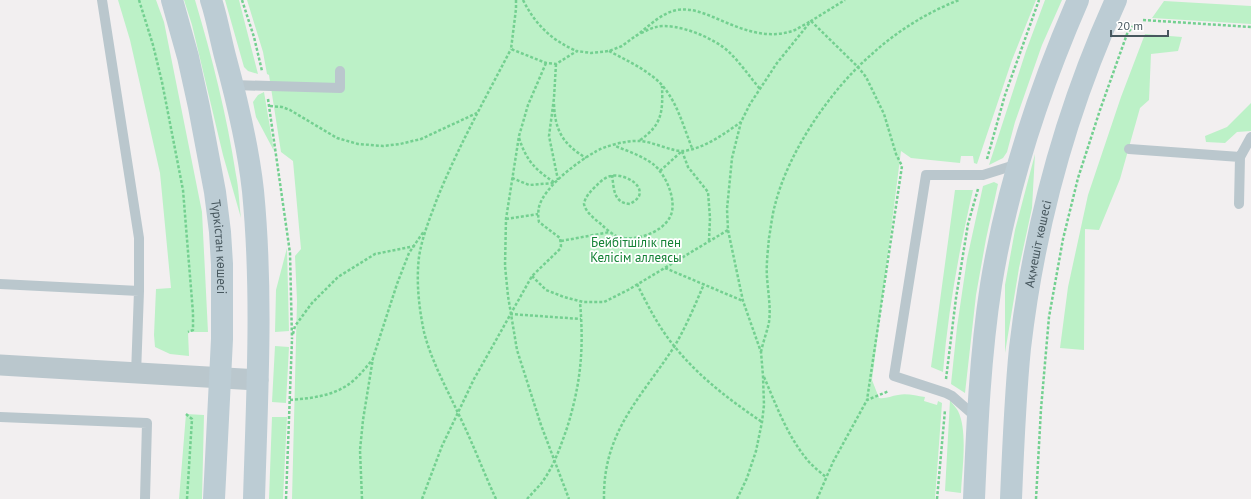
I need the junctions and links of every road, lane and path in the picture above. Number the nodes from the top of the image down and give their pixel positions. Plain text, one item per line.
1 (102, 0) edge
2 (139, 0) edge
3 (172, 0) edge
4 (211, 0) edge
5 (242, 0) edge
6 (516, 0) edge
7 (523, 0) edge
8 (845, 0) edge
9 (959, 0) edge
10 (1039, 0) edge
11 (1078, 0) edge
12 (1116, 0) edge
13 (1143, 20) dead end
14 (811, 21) junction
15 (1133, 26) dead end
16 (1251, 27) edge
17 (636, 36) junction
18 (511, 50) junction
19 (577, 51) junction
20 (609, 51) junction
21 (546, 63) junction
22 (556, 64) junction
23 (858, 67) junction
24 (340, 71) dead end
25 (233, 85) junction
26 (265, 86) junction
27 (662, 86) junction
28 (760, 89) junction
29 (554, 98) junction
30 (270, 106) junction
31 (477, 113) junction
32 (741, 122) junction
33 (519, 136) junction
34 (1251, 137) edge
35 (640, 141) junction
36 (614, 146) junction
37 (692, 148) junction
38 (1129, 149) dead end
39 (682, 151) junction
40 (1240, 157) junction
41 (586, 158) junction
42 (1018, 164) junction
43 (660, 171) junction
44 (612, 175) junction
45 (983, 175) junction
46 (512, 178) junction
47 (558, 181) junction
48 (555, 183) junction
49 (1239, 204) dead end
50 (538, 214) junction
51 (506, 219) junction
52 (425, 230) junction
53 (728, 230) junction
54 (610, 232) junction
55 (561, 241) junction
56 (709, 241) junction
57 (414, 246) junction
58 (664, 268) junction
59 (532, 276) junction
60 (0, 284) edge
61 (637, 284) junction
62 (704, 284) junction
63 (139, 290) junction
64 (742, 301) junction
65 (580, 302) junction
66 (510, 314) junction
67 (581, 319) junction
68 (188, 332) dead end
69 (292, 339) junction
70 (674, 347) junction
71 (760, 352) junction
72 (373, 358) junction
73 (0, 365) edge
74 (136, 374) junction
75 (763, 376) junction
76 (220, 378) junction
77 (258, 380) junction
78 (890, 390) dead end
79 (946, 393) junction
80 (290, 400) junction
81 (867, 400) junction
82 (458, 413) junction
83 (186, 414) dead end
84 (0, 417) edge
85 (978, 420) junction
86 (762, 422) junction
87 (554, 461) junction
88 (826, 478) junction
89 (145, 499) edge
90 (187, 499) edge
91 (214, 499) edge
92 (254, 499) edge
93 (286, 499) edge
94 (362, 499) edge
95 (422, 499) edge
96 (496, 499) edge
97 (527, 499) edge
98 (569, 499) edge
99 (604, 499) edge
100 (737, 499) edge
101 (817, 499) edge
102 (937, 499) edge
103 (974, 499) edge
104 (1012, 499) edge
105 (1036, 499) edge

1 - 63 lane
2 - 68 path
3 - 76 street, Түркістан көшесі
4 - 25 street
5 - 26 path
6 - 18 path
7 - 19 path
8 - 14 path
9 - 23 path
10 - 45 path
11 - 42 street
12 - 104 street, Ақмешіт көшесі
13 - 16 path
14 - 17 path
14 - 23 path
14 - 28 path
15 - 105 path
17 - 20 path
17 - 28 path
18 - 21 path
18 - 31 path
19 - 20 path
19 - 22 path
20 - 27 path
21 - 22 path
21 - 33 path
22 - 29 path
23 - 71 path
23 - 81 path
24 - 26 lane
25 - 26 lane
25 - 77 street
26 - 30 path
27 - 35 path
27 - 37 path
28 - 32 path
29 - 41 path
29 - 47 path
30 - 31 path
30 - 69 path
31 - 52 path
32 - 37 path
32 - 53 path
33 - 46 path
33 - 48 path
34 - 40 lane
35 - 36 path
35 - 39 path
36 - 41 path
36 - 43 path
37 - 39 path
38 - 40 lane
39 - 43 path
39 - 56 path
40 - 49 lane
41 - 47 path
42 - 45 lane
42 - 85 street
43 - 54 path
44 - 44 path
44 - 54 path
45 - 79 path
45 - 79 lane
46 - 48 path
46 - 51 path
47 - 48 path
48 - 50 path
50 - 51 path
50 - 55 path
51 - 66 path
52 - 57 path
52 - 82 path
53 - 56 path
53 - 64 path
54 - 55 path
55 - 59 path
56 - 58 path
57 - 69 path
57 - 72 path
58 - 61 path
58 - 62 path
59 - 65 path
59 - 66 path
60 - 63 lane
61 - 65 path
61 - 70 path
62 - 64 path
62 - 70 path
63 - 74 lane
64 - 71 path
65 - 67 path
66 - 67 path
66 - 82 path
66 - 87 path
67 - 87 path
69 - 80 path
70 - 86 path
70 - 99 path
71 - 75 path
72 - 80 path
72 - 94 path
73 - 74 street
74 - 76 street
75 - 86 path
75 - 88 path
76 - 77 street
76 - 91 street, Түркістан көшесі
77 - 92 street
78 - 81 path
79 - 85 lane
79 - 102 path
80 - 93 path
81 - 88 path
82 - 95 path
82 - 96 path
83 - 90 path
84 - 89 lane
85 - 103 street
86 - 100 path
87 - 97 path
87 - 98 path
88 - 101 path

